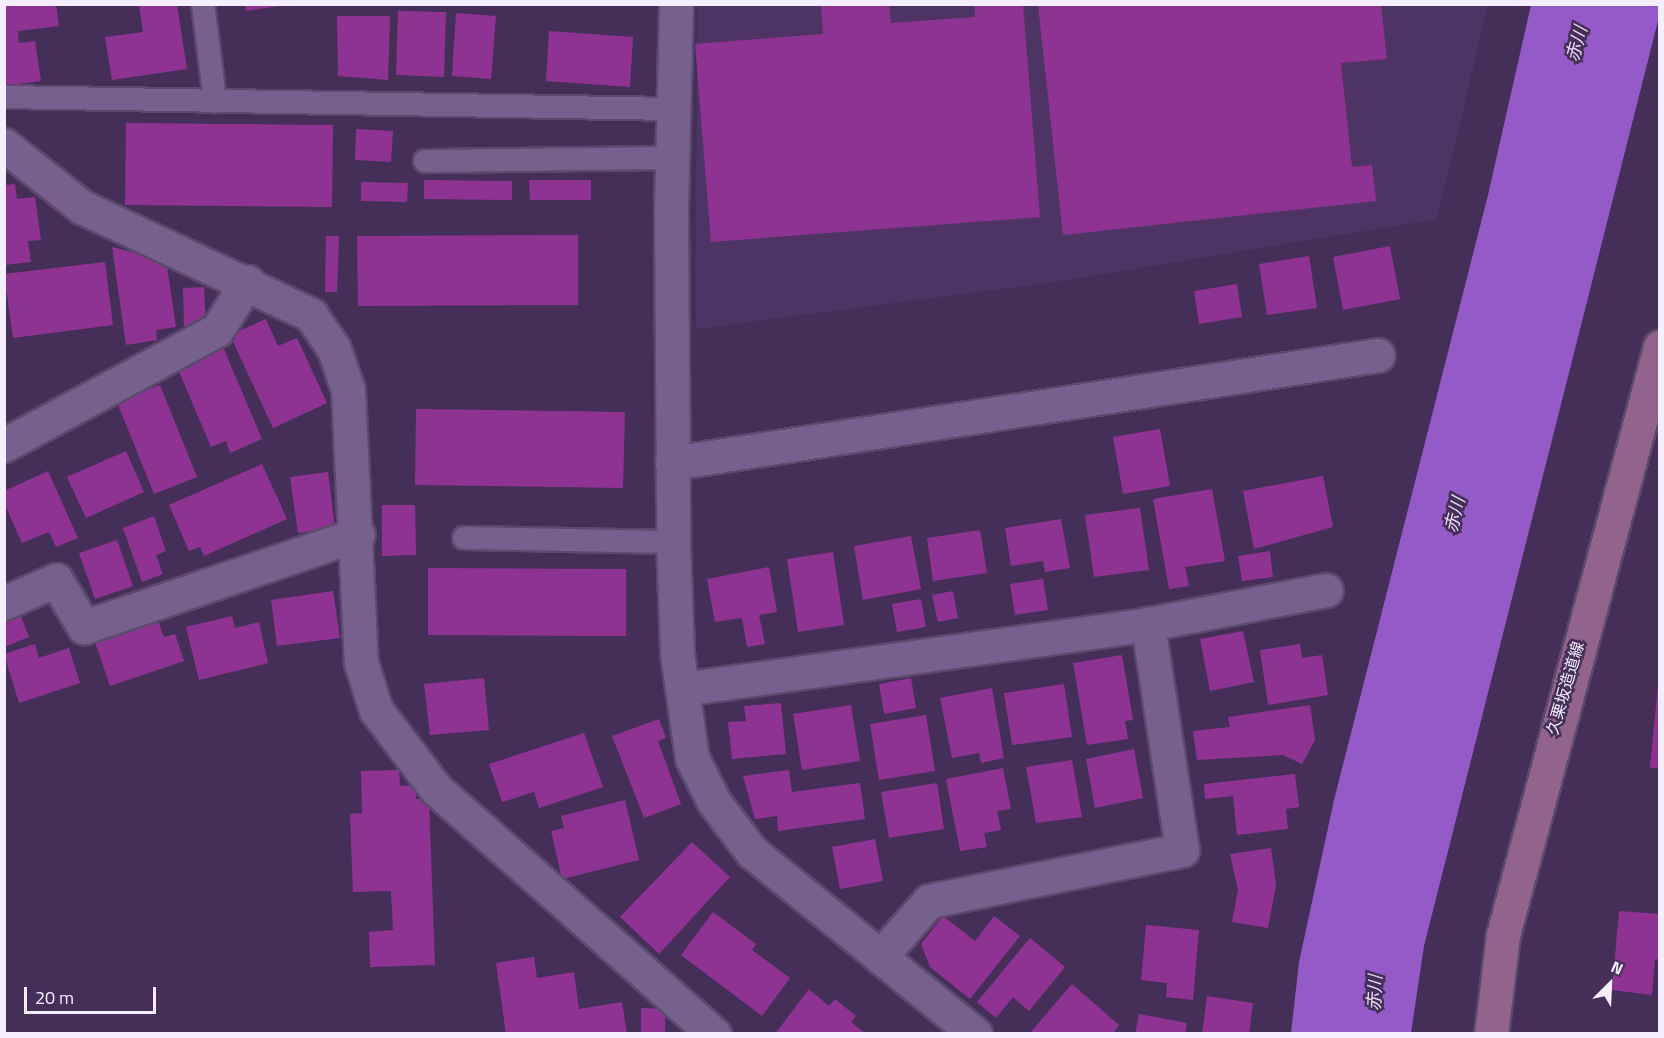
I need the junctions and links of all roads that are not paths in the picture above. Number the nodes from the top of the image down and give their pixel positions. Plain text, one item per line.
1 (203, 4) edge
2 (676, 4) edge
3 (4, 97) edge
4 (215, 101) junction
5 (674, 109) junction
6 (4, 145) edge
7 (673, 158) junction
8 (425, 161) dead end
9 (248, 282) junction
10 (1659, 347) edge
11 (1378, 355) dead end
12 (4, 445) edge
13 (672, 463) junction
14 (358, 534) junction
15 (464, 538) dead end
16 (673, 542) junction
17 (1326, 590) dead end
18 (4, 603) edge
19 (1149, 624) junction
20 (682, 689) junction
21 (880, 957) junction
22 (714, 1034) edge
23 (975, 1034) edge
24 (1491, 1034) edge

1 - 4 lane
2 - 5 street
3 - 4 lane
4 - 5 lane
5 - 7 street
6 - 9 street
7 - 8 lane
7 - 13 street
9 - 12 street
9 - 14 street
10 - 24 main road, 久栗坂造道線
11 - 13 street
13 - 16 street
14 - 18 street
14 - 22 street
15 - 16 lane
16 - 20 street
17 - 19 street
19 - 20 street
19 - 21 street
20 - 21 street
21 - 23 street

